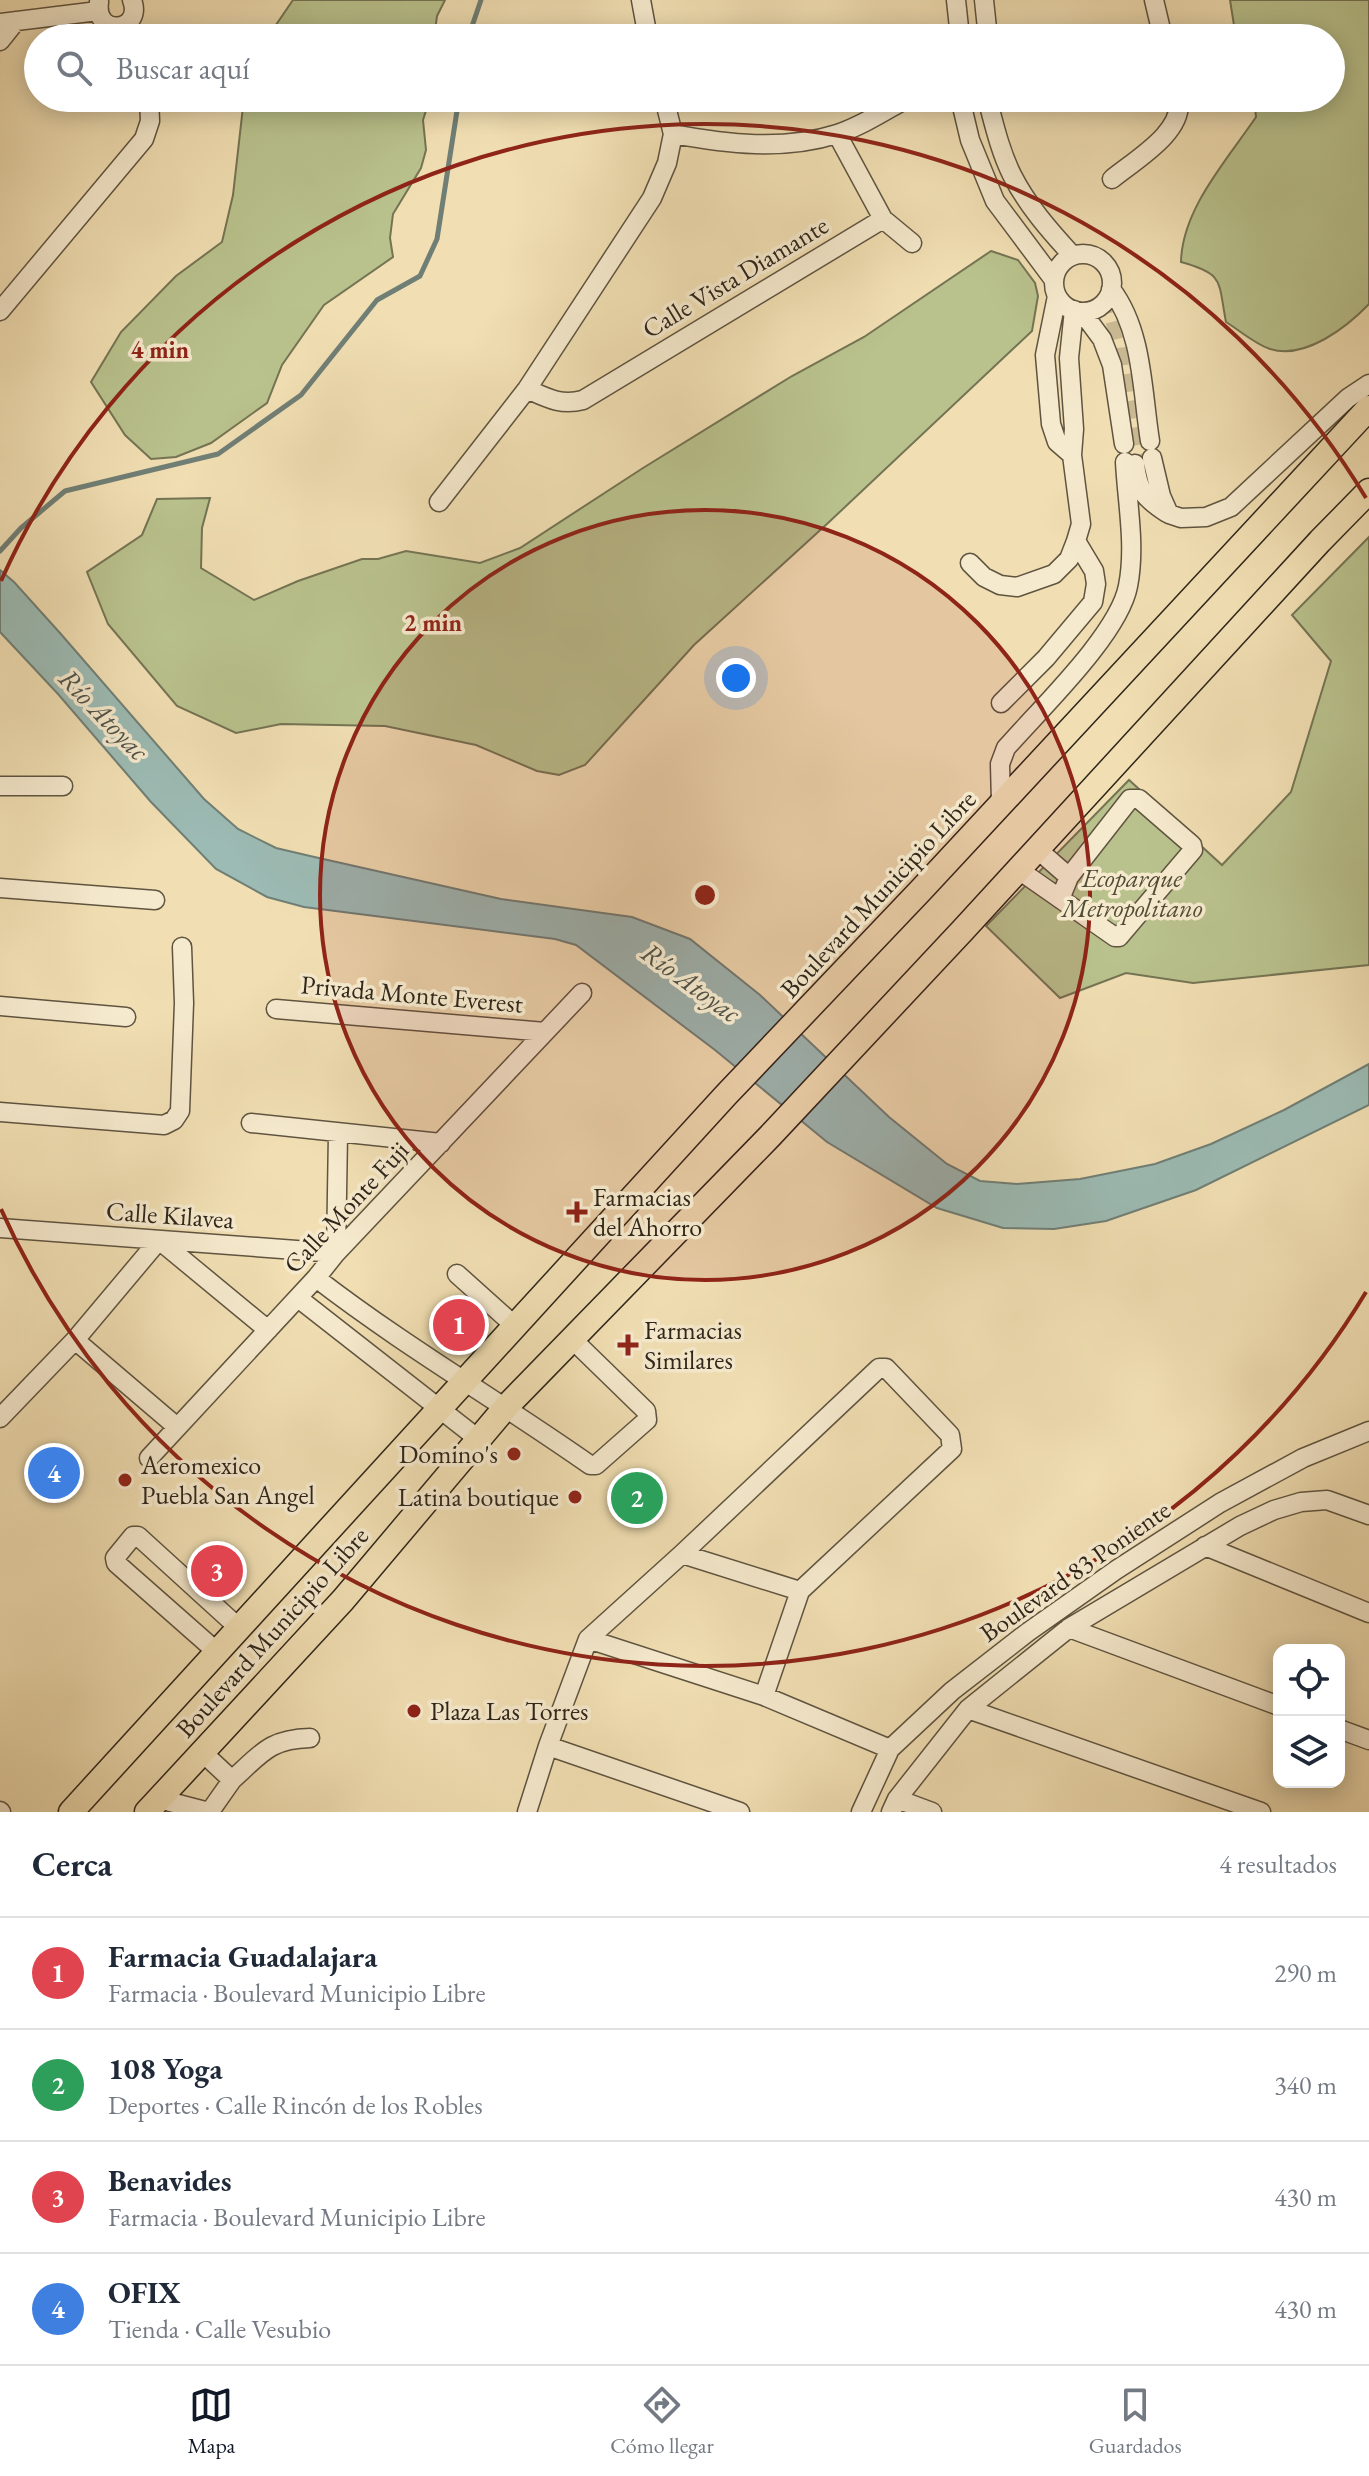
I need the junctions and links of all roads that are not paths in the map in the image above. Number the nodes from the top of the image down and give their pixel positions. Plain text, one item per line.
1 (132, 0) edge
2 (641, 0) edge
3 (956, 0) edge
4 (984, 0) edge
5 (1154, 0) edge
6 (99, 6) edge
7 (8, 22) edge
8 (130, 24) edge
9 (645, 24) edge
10 (959, 24) edge
11 (987, 24) edge
12 (1160, 24) edge
13 (0, 41) edge
14 (150, 112) edge
15 (668, 112) edge
16 (880, 112) edge
17 (963, 112) edge
18 (991, 112) edge
19 (1179, 112) edge
20 (673, 134) junction
21 (837, 134) junction
22 (1112, 179) dead end
23 (883, 219) junction
24 (912, 243) dead end
25 (1072, 255) junction
26 (1056, 288) junction
27 (1111, 289) junction
28 (0, 311) edge
29 (1078, 311) junction
30 (1106, 350) junction
31 (1069, 358) junction
32 (1369, 384) edge
33 (527, 389) junction
34 (1369, 408) edge
35 (1137, 453) junction
36 (1072, 455) junction
37 (1369, 491) edge
38 (439, 502) dead end
39 (1076, 541) junction
40 (970, 563) dead end
41 (1001, 703) dead end
42 (0, 786) edge
43 (63, 786) dead end
44 (1001, 803) junction
45 (1037, 849) junction
46 (1019, 870) junction
47 (1069, 877) junction
48 (0, 888) edge
49 (1060, 899) junction
50 (155, 900) dead end
51 (182, 947) dead end
52 (582, 993) dead end
53 (0, 1006) edge
54 (276, 1009) dead end
55 (126, 1017) dead end
56 (545, 1032) junction
57 (0, 1112) edge
58 (251, 1123) dead end
59 (338, 1134) junction
60 (441, 1143) junction
61 (1, 1229) edge
62 (159, 1240) junction
63 (336, 1253) junction
64 (457, 1274) dead end
65 (316, 1278) junction
66 (298, 1298) junction
67 (515, 1326) junction
68 (268, 1330) junction
69 (572, 1339) junction
70 (75, 1340) junction
71 (463, 1382) junction
72 (505, 1408) junction
73 (439, 1409) junction
74 (0, 1418) edge
75 (177, 1427) junction
76 (1369, 1431) edge
77 (477, 1438) junction
78 (149, 1458) dead end
79 (1369, 1515) edge
80 (1205, 1546) junction
81 (682, 1554) junction
82 (800, 1591) junction
83 (204, 1596) junction
84 (1369, 1613) edge
85 (183, 1622) junction
86 (239, 1628) junction
87 (1069, 1628) junction
88 (588, 1639) junction
89 (217, 1652) junction
90 (764, 1696) junction
91 (1273, 1704) edge
92 (968, 1709) junction
93 (1345, 1731) edge
94 (310, 1738) dead end
95 (1369, 1740) edge
96 (548, 1746) junction
97 (890, 1749) junction
98 (202, 1752) junction
99 (232, 1780) junction
100 (153, 1805) edge
101 (894, 1805) edge
102 (71, 1812) edge
103 (527, 1812) edge
104 (740, 1812) edge
105 (861, 1812) edge
106 (932, 1812) edge
107 (1261, 1812) edge

1 - 8 street
2 - 9 street
3 - 10 street
4 - 11 street
5 - 12 street
6 - 7 street
7 - 13 street
14 - 28 street
15 - 20 street
16 - 21 street
17 - 26 street
18 - 25 street
19 - 22 street
20 - 21 street
20 - 33 street
21 - 23 street
23 - 24 street
23 - 33 street, Calle Vista Diamante
25 - 26 street
25 - 27 street
26 - 29 street
26 - 36 street
27 - 29 street
27 - 35 street
29 - 30 street
29 - 31 street
30 - 31 street
30 - 35 street
31 - 36 street
32 - 35 street
33 - 38 street
34 - 44 main road, Boulevard Municipio Libre
35 - 44 street
36 - 39 street
37 - 45 main road, Boulevard Municipio Libre
39 - 40 street
39 - 41 street
42 - 43 street
44 - 67 main road, Boulevard Municipio Libre
45 - 46 main road, Boulevard Municipio Libre
45 - 47 street
46 - 49 street
46 - 69 main road, Boulevard Municipio Libre
47 - 49 street
47 - 49 street
48 - 50 street
51 - 57 street
52 - 56 street, Calle Monte Fuji
53 - 55 street
54 - 56 street, Privada Monte Everest
56 - 60 street, Calle Monte Fuji
58 - 59 street
59 - 60 street
59 - 63 street
60 - 63 street, Calle Monte Fuji
61 - 62 street, Calle Kilavea
62 - 63 street, Calle Kilavea
62 - 68 street
62 - 70 street
63 - 65 street, Calle Monte Fuji
64 - 67 street
65 - 66 street, Calle Monte Fuji
65 - 71 street
66 - 68 street, Calle Monte Fuji
66 - 73 street
67 - 71 main road, Boulevard Municipio Libre
68 - 75 street, Calle Monte Fuji
69 - 72 main road, Boulevard Municipio Libre
69 - 72 street
70 - 74 street
70 - 75 street
71 - 72 street
71 - 73 main road, Boulevard Municipio Libre
72 - 77 main road, Boulevard Municipio Libre
73 - 77 street
73 - 86 main road, Boulevard Municipio Libre
75 - 78 street, Calle Monte Fuji
76 - 97 street, Boulevard 83 Poniente
77 - 98 main road, Boulevard Municipio Libre
79 - 80 street, Boulevard 83 Poniente
80 - 84 street
80 - 87 street, Boulevard 83 Poniente
81 - 82 street
81 - 82 street
81 - 88 street
82 - 90 street
83 - 85 street
83 - 85 street
83 - 86 street
85 - 89 street
86 - 89 main road, Boulevard Municipio Libre
87 - 91 street
87 - 92 street, Boulevard 83 Poniente
88 - 90 street
88 - 96 street
89 - 102 main road, Boulevard Municipio Libre
90 - 97 street
92 - 101 street, Boulevard 83 Poniente
92 - 107 street
93 - 95 street
94 - 99 street
96 - 103 street
96 - 104 street
97 - 105 street, Boulevard 83 Poniente
98 - 99 street
98 - 100 main road, Boulevard Municipio Libre
99 - 100 street
101 - 106 street

